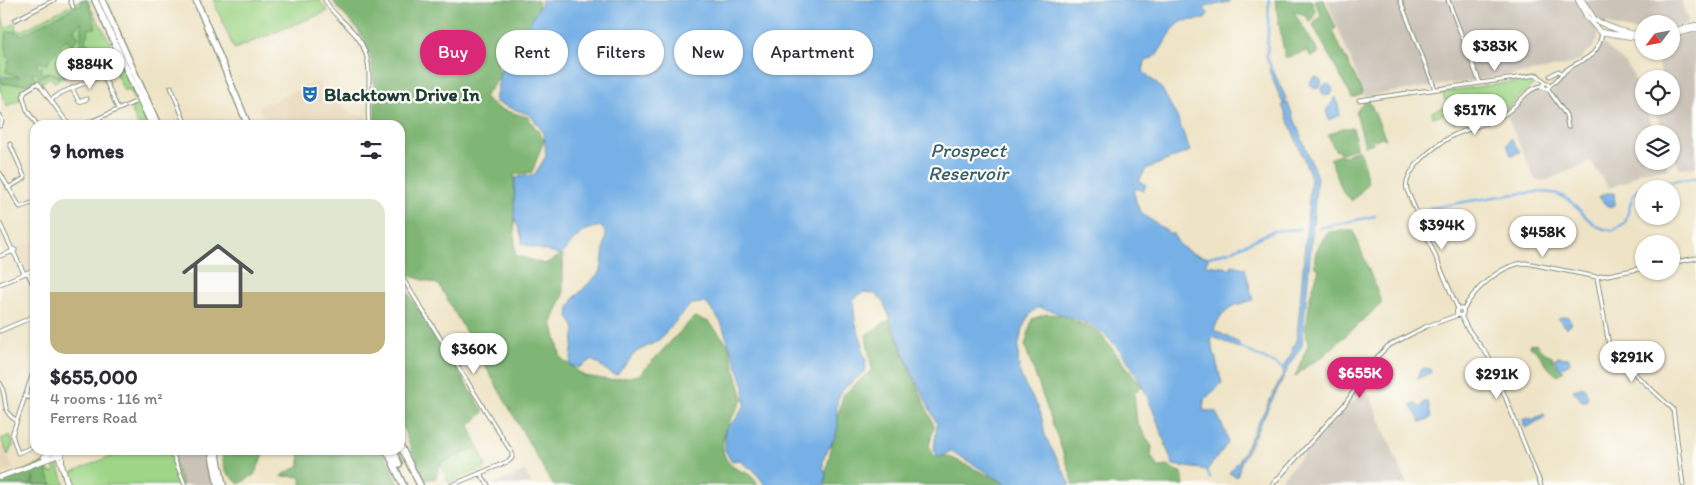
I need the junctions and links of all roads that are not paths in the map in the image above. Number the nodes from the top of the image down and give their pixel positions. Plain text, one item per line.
1 (54, 0) edge
2 (70, 0) edge
3 (94, 0) edge
4 (102, 0) edge
5 (199, 0) edge
6 (326, 0) edge
7 (1400, 0) edge
8 (1448, 0) edge
9 (1578, 0) edge
10 (1582, 0) edge
11 (73, 7) dead end
12 (15, 20) dead end
13 (1601, 23) junction
14 (1696, 25) edge
15 (1607, 26) junction
16 (1680, 29) edge
17 (1696, 29) edge
18 (1494, 30) dead end
19 (1601, 32) junction
20 (1680, 33) edge
21 (1635, 35) edge
22 (1635, 36) edge
23 (1464, 42) junction
24 (1563, 74) junction
25 (1550, 76) dead end
26 (1545, 82) junction
27 (1480, 83) junction
28 (1550, 84) junction
29 (1542, 86) junction
30 (171, 87) dead end
31 (72, 88) junction
32 (1435, 89) junction
33 (1548, 89) junction
34 (87, 99) dead end
35 (51, 100) junction
36 (1359, 100) dead end
37 (135, 102) dead end
38 (118, 109) junction
39 (0, 115) edge
40 (99, 118) joint
41 (33, 120) edge
42 (65, 120) edge
43 (94, 120) edge
44 (150, 120) edge
45 (156, 120) edge
46 (184, 120) edge
47 (248, 120) edge
48 (369, 120) edge
49 (2, 125) edge
50 (1568, 127) dead end
51 (10, 144) dead end
52 (0, 173) edge
53 (8, 188) junction
54 (30, 204) edge
55 (0, 224) edge
56 (12, 251) junction
57 (0, 256) edge
58 (1696, 258) edge
59 (1680, 261) edge
60 (1635, 270) edge
61 (30, 271) edge
62 (25, 273) junction
63 (1597, 278) junction
64 (30, 281) edge
65 (405, 282) edge
66 (0, 284) edge
67 (1460, 312) junction
68 (30, 318) edge
69 (0, 331) edge
70 (30, 380) edge
71 (0, 383) edge
72 (24, 396) junction
73 (30, 398) edge
74 (16, 420) junction
75 (30, 448) edge
76 (46, 455) edge
77 (58, 455) edge
78 (61, 455) edge
79 (173, 455) edge
80 (213, 455) edge
81 (217, 455) edge
82 (389, 455) edge
83 (395, 455) edge
84 (402, 455) edge
85 (404, 455) edge
86 (399, 464) dead end
87 (25, 466) junction
88 (480, 473) junction
89 (0, 477) edge
90 (68, 485) edge
91 (185, 485) edge
92 (218, 485) edge
93 (223, 485) edge
94 (403, 485) edge
95 (418, 485) edge
96 (452, 485) edge
97 (488, 485) edge
98 (1272, 485) edge
99 (1542, 485) edge
100 (1683, 485) edge

1 - 12 street
2 - 11 street
3 - 44 highway
4 - 45 highway
5 - 47 highway
6 - 48 street
7 - 32 street
8 - 23 street
9 - 19 main road
10 - 13 main road
13 - 15 main road
13 - 19 main road
14 - 16 main road
15 - 19 main road
15 - 21 main road
17 - 20 main road
18 - 23 street
19 - 22 main road
19 - 24 street
23 - 27 street
24 - 25 street
24 - 28 street
26 - 27 street
26 - 28 street
26 - 29 street
27 - 32 street
28 - 33 street
29 - 33 street
29 - 67 street
30 - 46 street
31 - 34 street
31 - 35 street
31 - 38 street
32 - 36 street
33 - 50 street
35 - 41 street
35 - 42 street
37 - 38 street
38 - 40 street
39 - 49 street
40 - 43 street
51 - 53 street
52 - 53 street
53 - 54 street
55 - 56 street
56 - 57 street
56 - 62 street
58 - 59 street
60 - 63 street
61 - 62 street
62 - 64 street
62 - 66 street
63 - 67 street
63 - 100 street
65 - 88 street
67 - 98 street
67 - 99 street
68 - 69 street
70 - 72 street
71 - 74 street
72 - 73 street
72 - 74 street
74 - 75 street
76 - 87 main road
77 - 87 main road
78 - 90 street
79 - 91 street
80 - 92 highway
81 - 93 highway
82 - 94 highway
83 - 86 highway
84 - 95 highway
85 - 95 highway
87 - 89 main road
88 - 96 street
88 - 97 street

